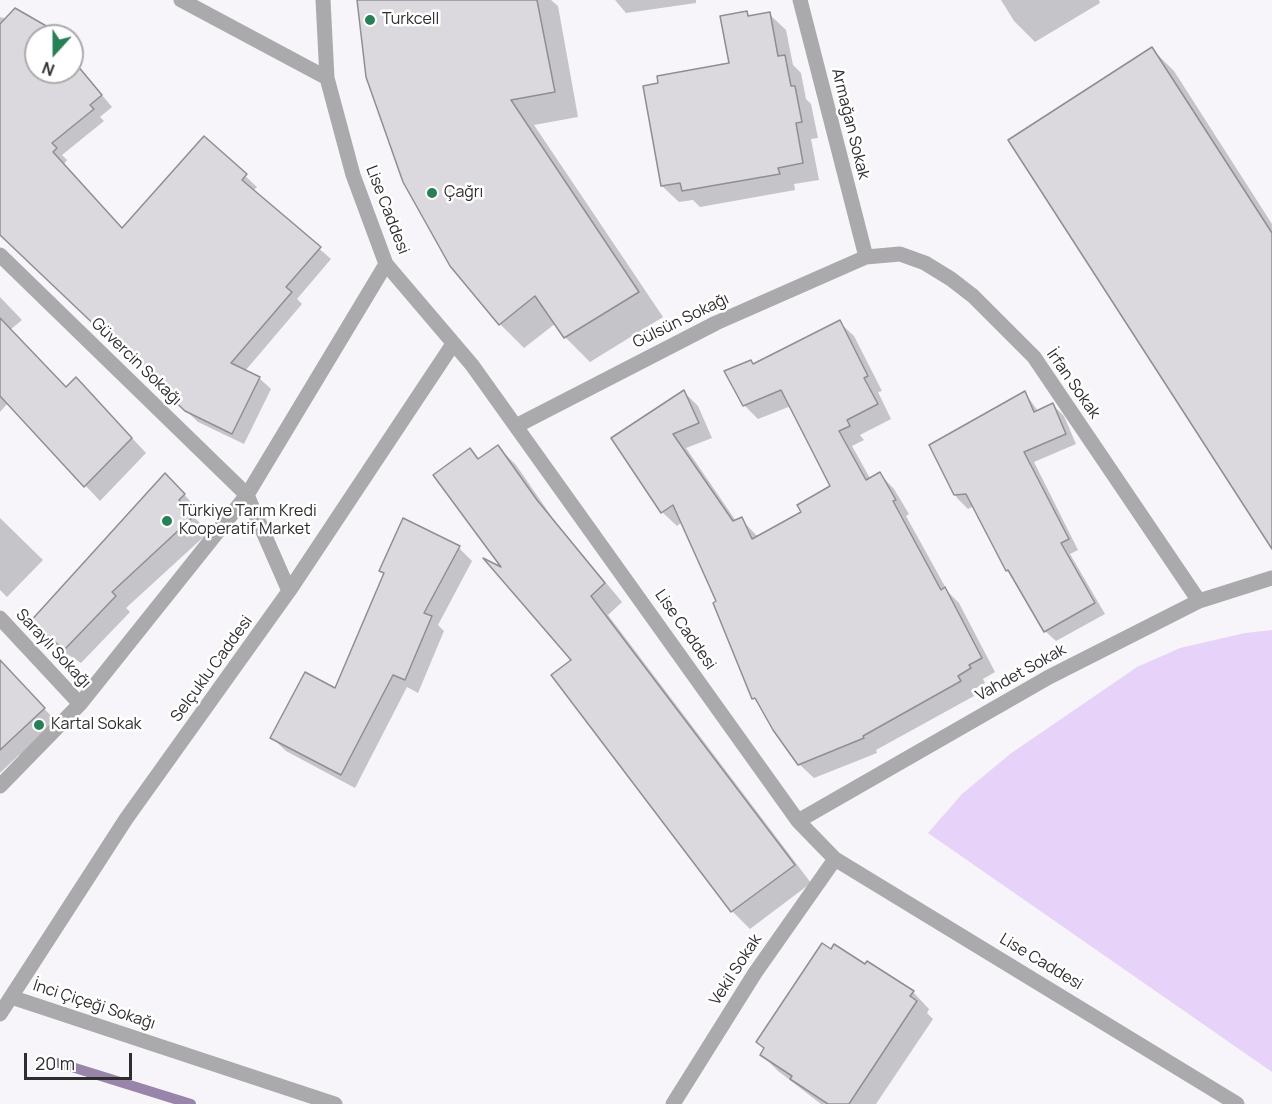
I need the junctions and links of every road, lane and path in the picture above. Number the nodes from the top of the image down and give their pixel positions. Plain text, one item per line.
1 (181, 0) edge
2 (323, 0) edge
3 (800, 0) edge
4 (327, 78) junction
5 (0, 255) edge
6 (866, 257) junction
7 (386, 264) junction
8 (453, 344) junction
9 (516, 426) junction
10 (247, 495) junction
11 (1272, 578) edge
12 (289, 591) junction
13 (1199, 601) junction
14 (0, 618) edge
15 (80, 704) junction
16 (0, 786) edge
17 (798, 821) junction
18 (835, 859) junction
19 (11, 997) junction
20 (0, 1014) edge
21 (335, 1104) edge
22 (673, 1104) edge
23 (1237, 1104) edge

1 - 4 street
2 - 4 street, Lise Caddesi
3 - 6 street, Armağan Sokak
4 - 7 street, Lise Caddesi
5 - 10 street, Güvercin Sokağı
6 - 9 street, Gülsün Sokağı
6 - 13 street, İrfan Sokak
7 - 8 street, Lise Caddesi
7 - 10 street
8 - 9 street, Lise Caddesi
8 - 12 street, Selçuklu Caddesi
9 - 17 street, Lise Caddesi
10 - 12 street
10 - 15 street
11 - 13 street, Vahdet Sokak
12 - 19 street, Selçuklu Caddesi
13 - 17 street, Vahdet Sokak
14 - 15 street, Saraylı Sokağı
15 - 16 street
17 - 18 street, Lise Caddesi
18 - 22 street, Vekil Sokak
18 - 23 street, Lise Caddesi
19 - 20 street, Selçuklu Caddesi
19 - 21 street, İnci Çiçeği Sokağı

